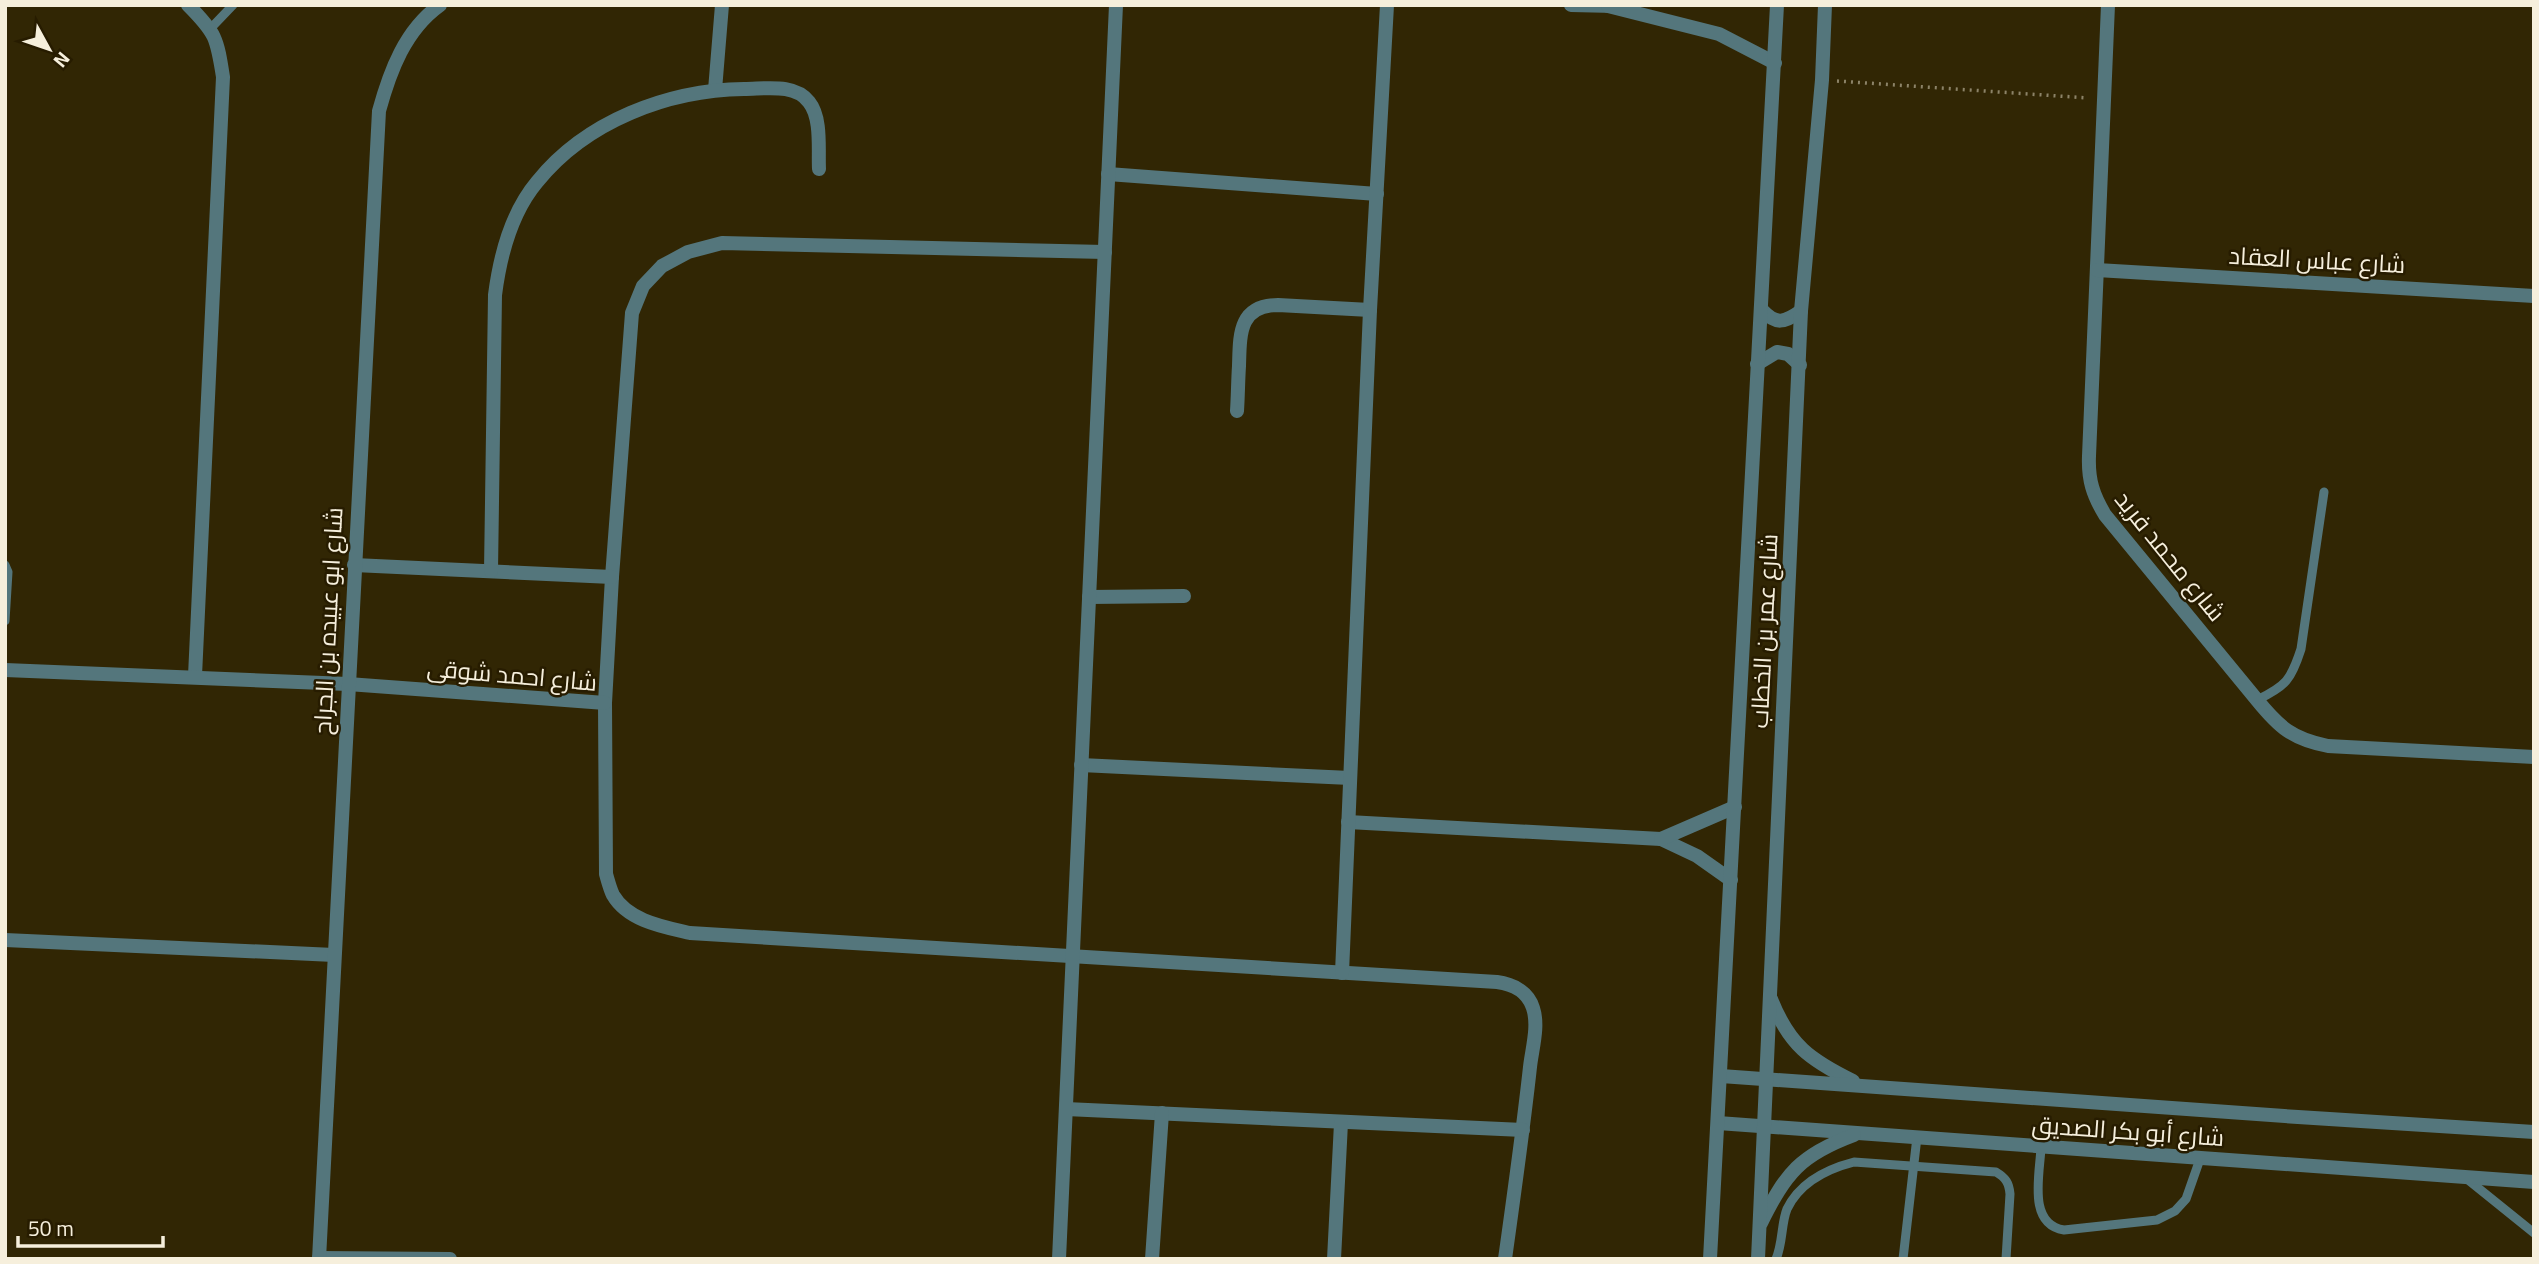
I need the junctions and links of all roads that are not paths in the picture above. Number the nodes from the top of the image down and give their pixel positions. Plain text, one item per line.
1 (188, 5) edge
2 (233, 5) edge
3 (440, 5) edge
4 (722, 5) edge
5 (1116, 5) edge
6 (1387, 5) edge
7 (1571, 5) edge
8 (1620, 5) edge
9 (1777, 5) edge
10 (1825, 5) edge
11 (2108, 5) edge
12 (1608, 6) edge
13 (211, 28) junction
14 (1775, 63) junction
15 (715, 90) junction
16 (819, 169) dead end
17 (1108, 174) junction
18 (1377, 194) junction
19 (1105, 252) junction
20 (2097, 270) junction
21 (2534, 296) edge
22 (1370, 310) junction
23 (1762, 310) junction
24 (1801, 311) junction
25 (1757, 364) junction
26 (1800, 365) junction
27 (1237, 411) dead end
28 (2324, 492) dead end
29 (5, 565) edge
30 (354, 565) junction
31 (491, 571) junction
32 (612, 577) junction
33 (1184, 596) dead end
34 (1089, 597) junction
35 (5, 621) edge
36 (5, 670) edge
37 (195, 676) junction
38 (348, 684) junction
39 (2257, 700) junction
40 (605, 703) junction
41 (2534, 757) edge
42 (1081, 765) junction
43 (1350, 778) junction
44 (1735, 807) junction
45 (1348, 822) junction
46 (1661, 839) junction
47 (1731, 880) junction
48 (5, 940) edge
49 (334, 955) junction
50 (1072, 957) junction
51 (1342, 973) junction
52 (1769, 994) junction
53 (1721, 1076) junction
54 (1766, 1079) junction
55 (1861, 1084) junction
56 (1066, 1109) junction
57 (1162, 1113) junction
58 (1341, 1123) junction
59 (1718, 1123) junction
60 (1763, 1126) junction
61 (1523, 1130) junction
62 (2534, 1132) edge
63 (1861, 1133) junction
64 (1917, 1137) junction
65 (2041, 1147) junction
66 (2200, 1159) junction
67 (1913, 1166) junction
68 (2466, 1178) junction
69 (2534, 1182) edge
70 (1759, 1228) junction
71 (2534, 1233) edge
72 (319, 1259) edge
73 (450, 1259) edge
74 (1059, 1259) edge
75 (1152, 1259) edge
76 (1334, 1259) edge
77 (1505, 1259) edge
78 (1710, 1259) edge
79 (1758, 1259) edge
80 (1776, 1259) edge
81 (1903, 1259) edge
82 (2006, 1259) edge

1 - 13 street
2 - 13 lane
3 - 30 street, شارع ابو عبيده بن الجراح
4 - 15 street
5 - 17 street
6 - 18 street
7 - 12 street
8 - 12 street
9 - 14 street, شارع عمر بن الخطاب
10 - 24 street, شارع عمر بن الخطاب
11 - 20 street, شارع محمد فريد
12 - 14 street
13 - 37 street
14 - 23 street, شارع عمر بن الخطاب
15 - 16 street
15 - 31 street
17 - 18 street
17 - 19 street
18 - 22 street
19 - 32 street
19 - 34 street
20 - 21 street, شارع عباس العقاد
20 - 39 street, شارع محمد فريد
22 - 27 street
22 - 43 street
23 - 24 street
23 - 25 street, شارع عمر بن الخطاب
24 - 26 street, شارع عمر بن الخطاب
25 - 26 street
25 - 44 street, شارع عمر بن الخطاب
26 - 52 street, شارع عمر بن الخطاب
28 - 39 lane
29 - 35 lane
30 - 31 street
30 - 38 street, شارع ابو عبيده بن الجراح
31 - 32 street
32 - 40 street
33 - 34 street
34 - 42 street
36 - 37 street, شارع احمد شوقى
37 - 38 street, شارع احمد شوقى
38 - 40 street, شارع احمد شوقى
38 - 49 street, شارع ابو عبيده بن الجراح
39 - 41 street, شارع محمد فريد
40 - 50 street, شارع احمد شوقى
42 - 43 street
42 - 50 street
43 - 45 street
44 - 46 street
44 - 47 street, شارع عمر بن الخطاب
45 - 46 street
45 - 51 street
46 - 47 street
47 - 53 street, شارع عمر بن الخطاب
48 - 49 street
49 - 72 street, شارع ابو عبيده بن الجراح
50 - 51 street, شارع احمد شوقى
50 - 56 street
51 - 61 street, شارع احمد شوقى
52 - 54 street, شارع عمر بن الخطاب
52 - 55 street
53 - 54 street, شارع أبو بكر الصديق
53 - 59 street, شارع عمر بن الخطاب
54 - 55 street, شارع أبو بكر الصديق
54 - 60 street, شارع عمر بن الخطاب
55 - 62 street, شارع أبو بكر الصديق
56 - 57 street
56 - 74 street
57 - 58 street
57 - 75 street
58 - 61 street
58 - 76 street
59 - 60 street, شارع أبو بكر الصديق
59 - 78 street, شارع عمر بن الخطاب
60 - 63 street, شارع أبو بكر الصديق
60 - 70 street, شارع عمر بن الخطاب
61 - 77 street, شارع احمد شوقى
63 - 64 street, شارع أبو بكر الصديق
63 - 70 street
64 - 65 street, شارع أبو بكر الصديق
64 - 67 lane
65 - 66 street, شارع أبو بكر الصديق
65 - 66 lane
66 - 68 street, شارع أبو بكر الصديق
67 - 80 lane
67 - 81 lane
67 - 82 lane
68 - 69 street, شارع أبو بكر الصديق
68 - 71 lane
70 - 79 street, شارع عمر بن الخطاب
72 - 73 street

